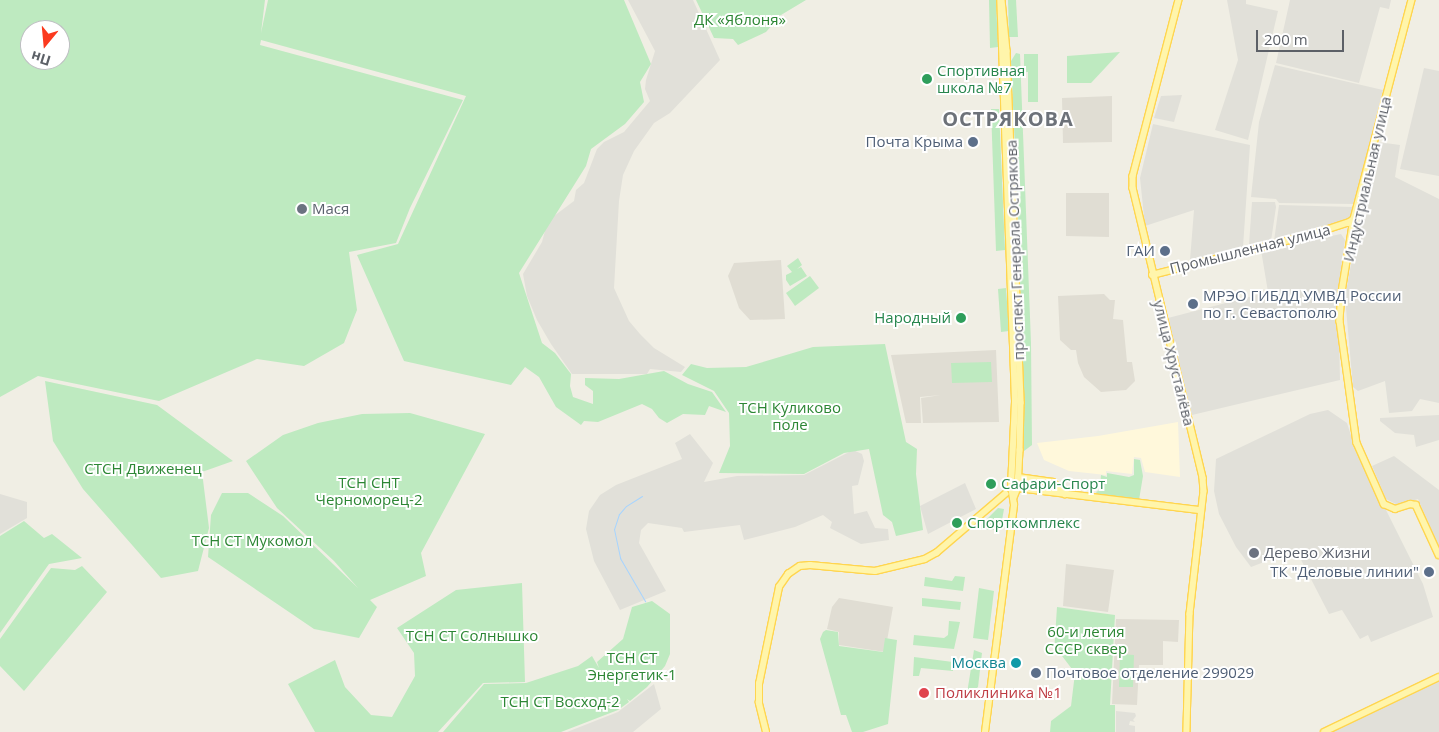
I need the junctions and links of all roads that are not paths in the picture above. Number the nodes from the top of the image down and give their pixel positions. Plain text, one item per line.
1 (1001, 0) edge
2 (1179, 0) edge
3 (1412, 0) edge
4 (1354, 219) junction
5 (1348, 223) junction
6 (1351, 233) junction
7 (1152, 275) junction
8 (1018, 477) junction
9 (1053, 482) junction
10 (1010, 489) junction
11 (1033, 489) junction
12 (1051, 491) junction
13 (1066, 494) junction
14 (1014, 500) junction
15 (996, 503) junction
16 (1201, 510) junction
17 (1439, 556) edge
18 (1439, 677) edge
19 (766, 732) edge
20 (985, 732) edge
21 (1187, 732) edge
22 (1324, 732) edge

1 - 8 main road, проспект Генерала Острякова
1 - 10 main road, проспект Генерала Острякова
2 - 7 main road, улица Хрусталёва
3 - 4 main road, Индустриальная улица
4 - 5 main road, Промышленная улица
4 - 6 main road, Индустриальная улица
5 - 6 main road, Промышленная улица
5 - 7 main road, Промышленная улица
6 - 17 main road, Индустриальная улица
7 - 16 main road, улица Хрусталёва
8 - 9 main road
8 - 10 main road, проспект Генерала Острякова
9 - 12 main road
9 - 13 main road
10 - 11 main road
10 - 14 main road, проспект Генерала Острякова
10 - 14 main road
10 - 15 main road
11 - 12 main road
11 - 14 main road
12 - 13 main road
13 - 16 main road
14 - 15 main road
14 - 20 main road, проспект Генерала Острякова
15 - 19 main road
16 - 21 main road, улица Хрусталёва
18 - 22 main road

